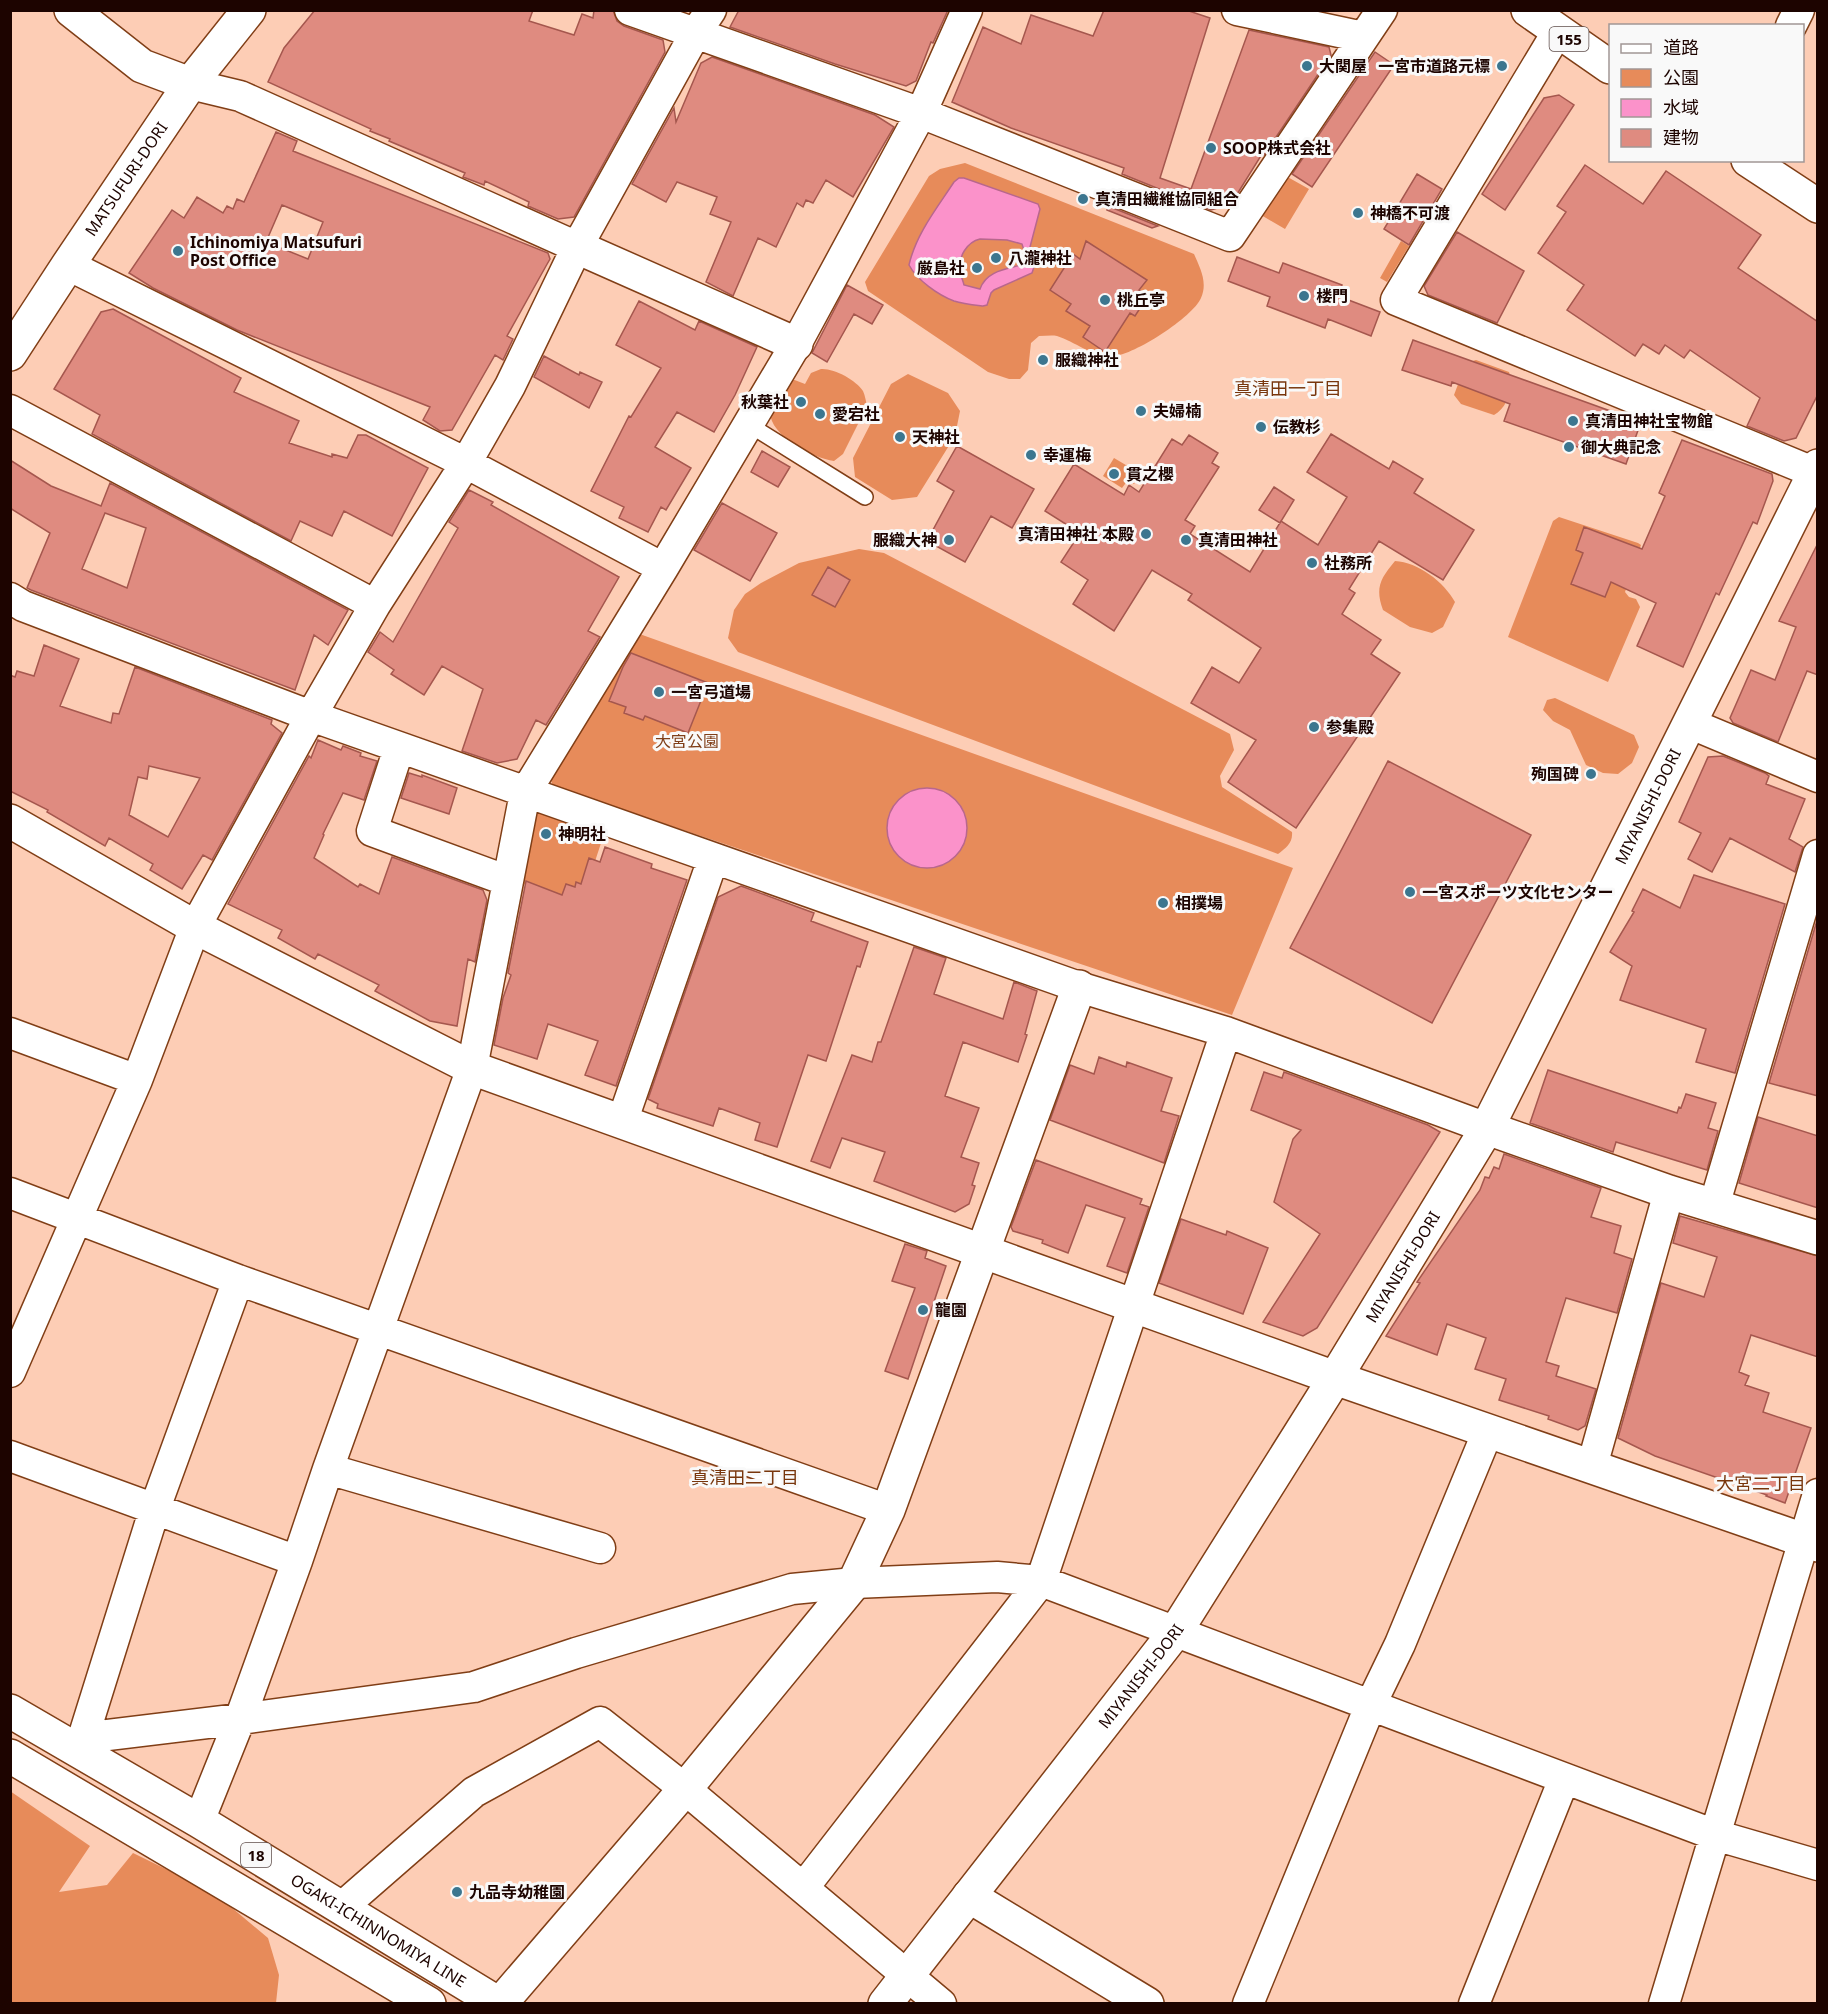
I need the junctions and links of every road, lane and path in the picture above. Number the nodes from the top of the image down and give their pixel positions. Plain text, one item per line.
1 (71, 10) edge
2 (249, 10) edge
3 (630, 10) edge
4 (967, 10) edge
5 (1237, 10) edge
6 (1382, 10) edge
7 (1528, 10) edge
8 (1799, 10) edge
9 (703, 22) edge
10 (1792, 24) edge
11 (1558, 31) junction
12 (1363, 37) junction
13 (1609, 66) edge
14 (190, 84) junction
15 (921, 114) junction
16 (1751, 162) edge
17 (1818, 206) edge
18 (577, 247) junction
19 (68, 264) junction
20 (13, 344) edge
21 (796, 344) junction
22 (10, 410) edge
23 (748, 424) junction
24 (466, 463) junction
25 (1816, 471) edge
26 (865, 497) dead end
27 (663, 568) junction
28 (10, 598) edge
29 (375, 605) junction
30 (311, 716) junction
31 (1689, 723) junction
32 (399, 748) junction
33 (1818, 777) edge
34 (525, 793) junction
35 (10, 821) edge
36 (1818, 855) edge
37 (713, 859) junction
38 (508, 881) junction
39 (195, 927) junction
40 (1079, 987) junction
41 (1226, 1032) junction
42 (10, 1033) edge
43 (472, 1068) junction
44 (137, 1080) junction
45 (622, 1122) junction
46 (1487, 1128) junction
47 (1669, 1192) junction
48 (10, 1193) edge
49 (1714, 1206) junction
50 (77, 1219) junction
51 (1818, 1238) edge
52 (982, 1250) junction
53 (238, 1280) junction
54 (1135, 1305) junction
55 (378, 1328) junction
56 (10, 1372) edge
57 (1335, 1378) junction
58 (1488, 1431) junction
59 (10, 1456) edge
60 (1592, 1466) junction
61 (328, 1469) junction
62 (1818, 1494) edge
63 (155, 1508) junction
64 (888, 1510) junction
65 (1810, 1543) edge
66 (600, 1548) dead end
67 (297, 1561) junction
68 (1041, 1581) junction
69 (854, 1583) junction
70 (1176, 1631) junction
71 (1371, 1704) junction
72 (10, 1711) edge
73 (240, 1719) junction
74 (77, 1742) junction
75 (10, 1756) edge
76 (1564, 1779) junction
77 (685, 1788) junction
78 (199, 1821) junction
79 (1715, 1835) junction
80 (1818, 1865) edge
81 (804, 1887) junction
82 (969, 1896) junction
83 (342, 1907) junction
84 (908, 1977) junction
85 (429, 2004) edge
86 (499, 2004) edge
87 (885, 2004) edge
88 (941, 2004) edge
89 (1147, 2004) edge
90 (1248, 2004) edge
91 (1474, 2004) edge
92 (1664, 2004) edge

1 - 14 main road
2 - 14 main road, MATSUFURI-DORI
3 - 9 street
4 - 15 street
5 - 12 street
6 - 12 street
7 - 11 main road, 155
8 - 10 street
9 - 15 street
9 - 18 street
11 - 13 main road, 155
11 - 25 street
12 - 15 street
14 - 18 street
14 - 19 main road, MATSUFURI-DORI
15 - 21 street
16 - 17 main road
18 - 21 main road
18 - 24 street
19 - 20 main road, MATSUFURI-DORI
19 - 24 street
21 - 23 street
22 - 29 street
23 - 26 lane
23 - 27 street
24 - 27 street
24 - 29 street
25 - 31 main road, MIYANISHI-DORI
27 - 34 street
28 - 30 street
29 - 30 street
30 - 32 street
30 - 39 street
31 - 33 street
31 - 46 main road, MIYANISHI-DORI
32 - 34 street
32 - 38 street
34 - 37 street
34 - 38 street
35 - 39 main road
36 - 49 street
37 - 40 street
37 - 45 street
38 - 43 street
39 - 43 main road
39 - 44 street
40 - 41 street
40 - 52 main road
41 - 46 street
41 - 54 street
42 - 44 street
43 - 45 main road
43 - 55 street
44 - 50 street
45 - 52 main road
46 - 47 main road
46 - 57 main road, MIYANISHI-DORI
47 - 49 main road
47 - 60 street
48 - 50 street
49 - 51 main road
50 - 53 street
50 - 56 street
52 - 54 main road
52 - 64 main road
53 - 55 street
53 - 63 street
54 - 57 main road
54 - 68 street
55 - 61 street
55 - 64 street
57 - 58 main road
57 - 70 main road, MIYANISHI-DORI
58 - 60 main road
58 - 71 street
59 - 63 street
60 - 65 main road
61 - 66 street
61 - 67 street
62 - 65 street
63 - 67 street
63 - 74 street
64 - 69 main road
65 - 79 street
67 - 73 street
68 - 69 street
68 - 70 street
68 - 81 street
69 - 73 street
69 - 77 main road
70 - 71 street
70 - 82 main road, MIYANISHI-DORI
71 - 76 street
71 - 90 street
72 - 74 main road, OGAKI-ICHINNOMIYA LINE / 18
73 - 74 street
73 - 78 street
74 - 78 main road, OGAKI-ICHINNOMIYA LINE / 18
75 - 85 main road, 18
76 - 79 street
76 - 91 street
77 - 81 street
77 - 83 street
77 - 86 main road
78 - 83 main road, OGAKI-ICHINNOMIYA LINE / 18
79 - 80 street
79 - 92 street
81 - 84 street
82 - 84 main road, MIYANISHI-DORI
82 - 89 main road
83 - 86 main road, OGAKI-ICHINNOMIYA LINE / 18
84 - 87 main road, MIYANISHI-DORI
84 - 88 street

